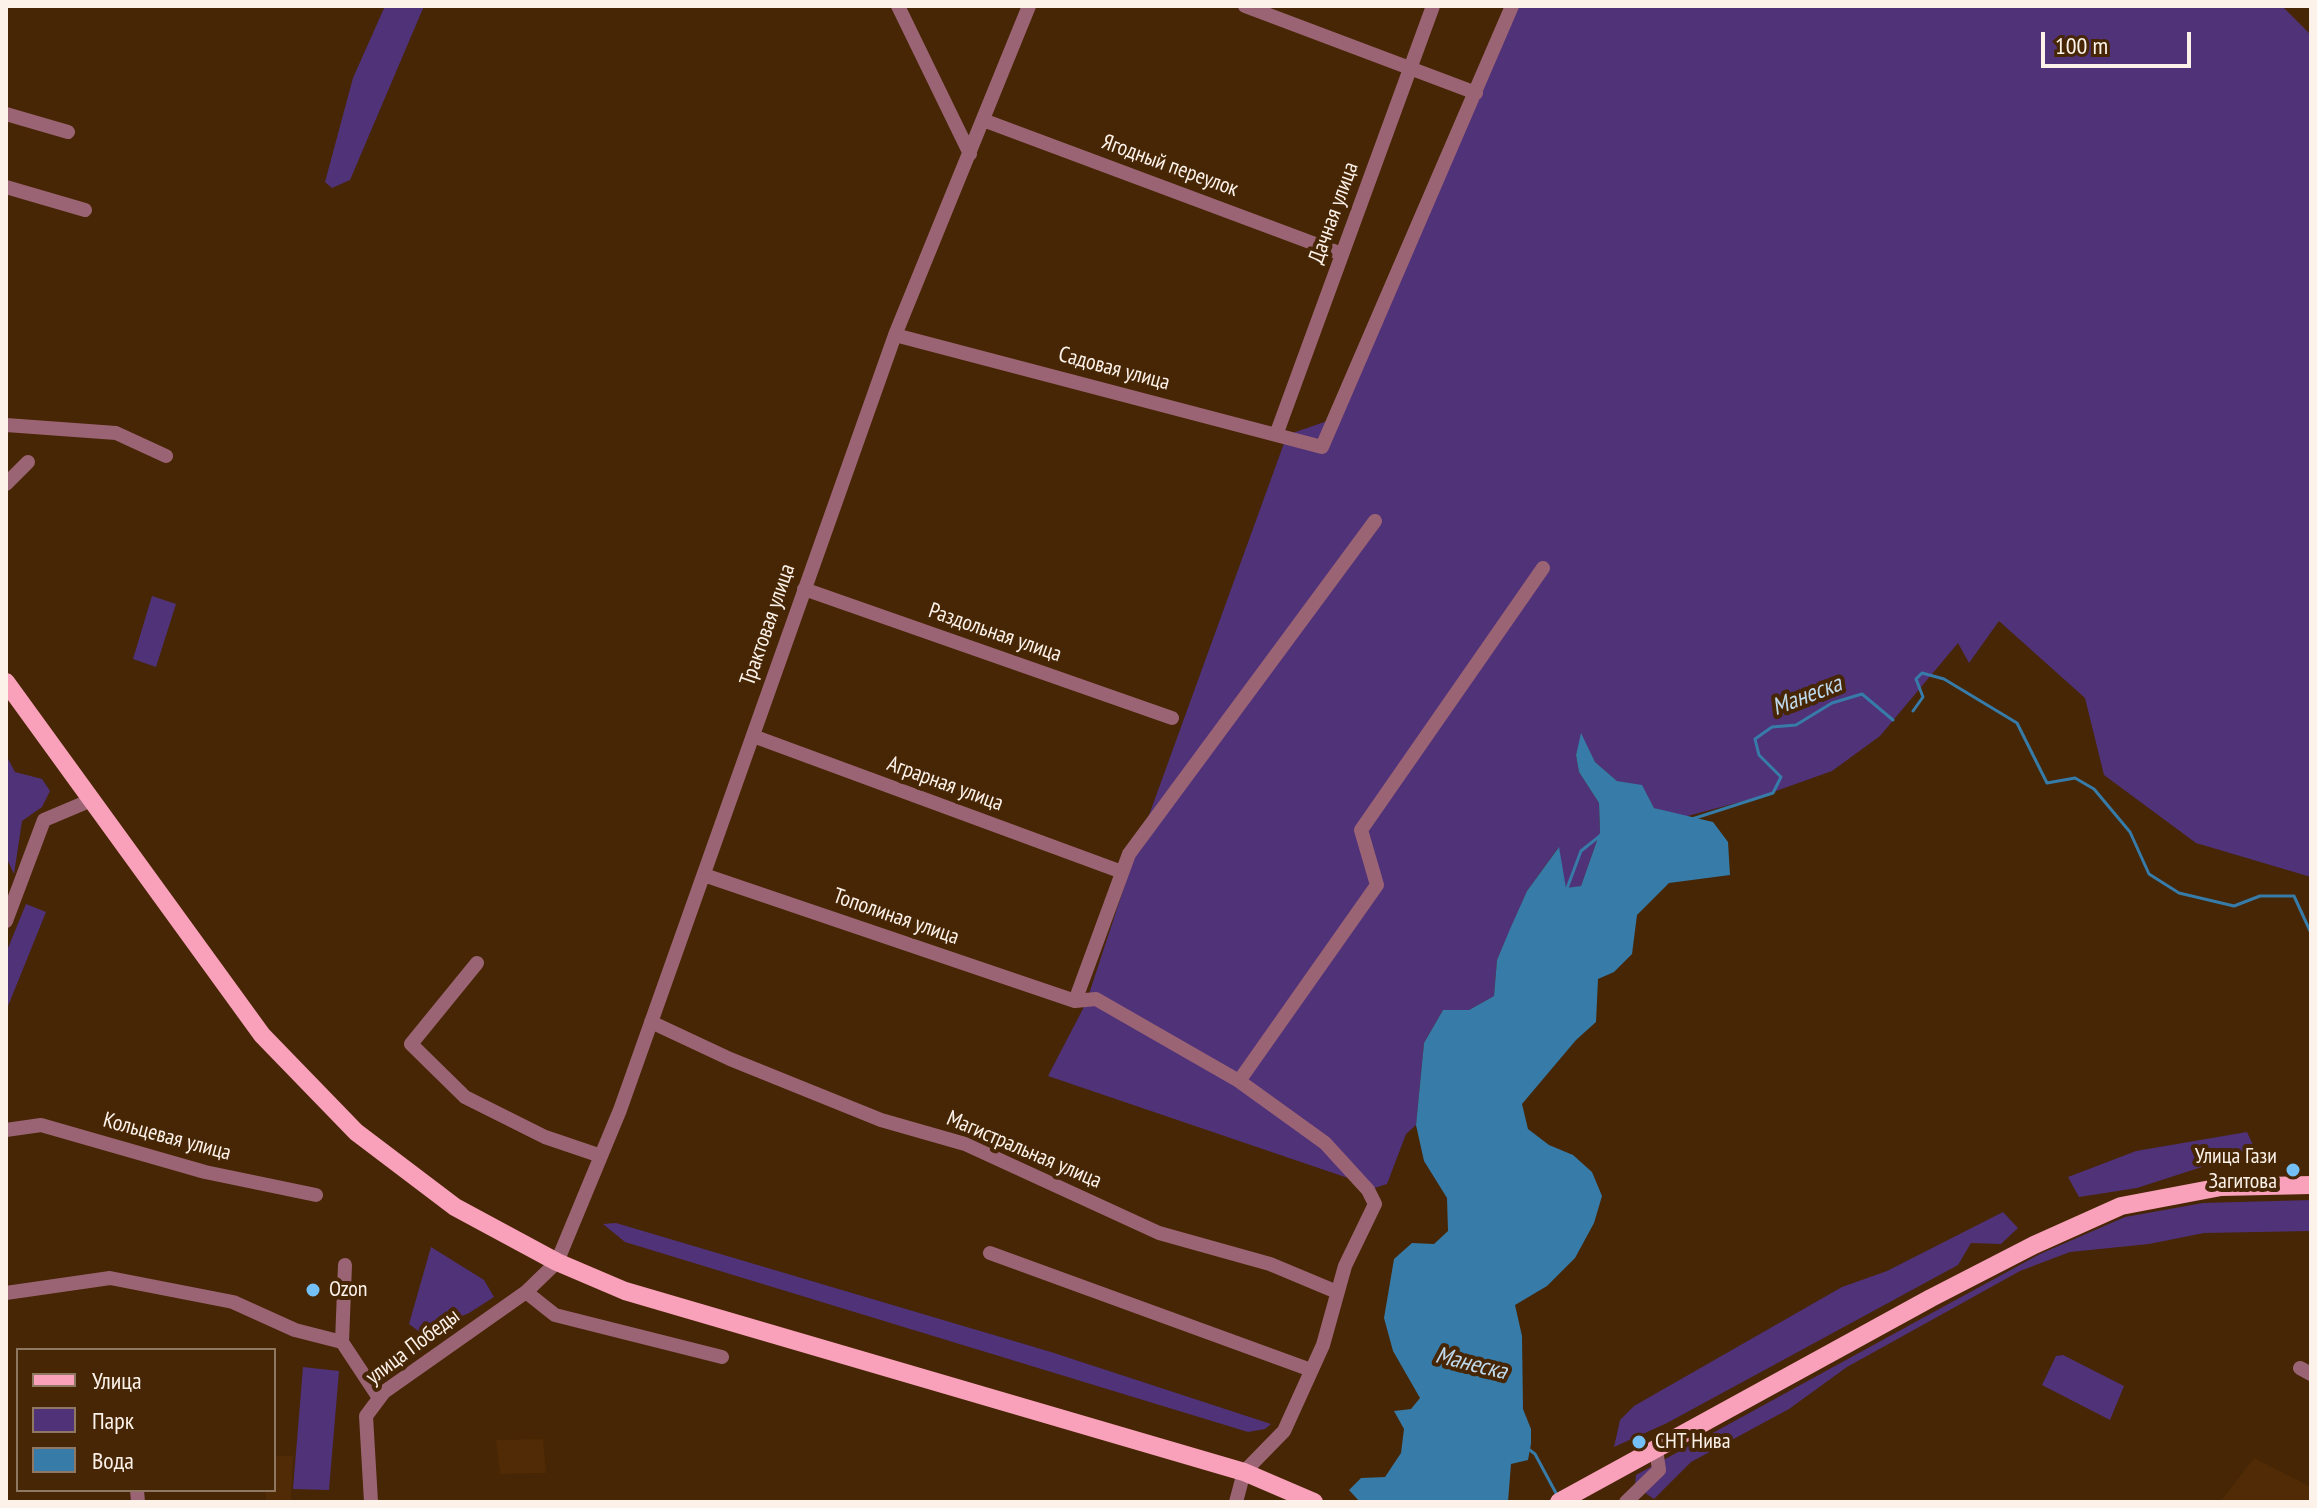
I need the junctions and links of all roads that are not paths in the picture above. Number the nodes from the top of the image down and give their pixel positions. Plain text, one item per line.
1 (898, 6) edge
2 (1029, 6) edge
3 (1245, 6) edge
4 (1433, 6) edge
5 (1512, 6) edge
6 (1411, 67) junction
7 (1476, 93) junction
8 (6, 114) edge
9 (983, 120) junction
10 (68, 132) dead end
11 (970, 154) junction
12 (6, 187) edge
13 (85, 210) dead end
14 (1342, 254) junction
15 (895, 335) junction
16 (6, 425) edge
17 (1276, 435) junction
18 (166, 456) dead end
19 (28, 462) dead end
20 (6, 484) edge
21 (1375, 521) dead end
22 (1543, 568) dead end
23 (804, 589) junction
24 (6, 682) edge
25 (1172, 718) dead end
26 (753, 736) junction
27 (89, 801) junction
28 (1122, 872) junction
29 (704, 875) junction
30 (6, 921) edge
31 (477, 963) dead end
32 (1075, 1001) junction
33 (651, 1022) junction
34 (1239, 1081) junction
35 (6, 1130) edge
36 (601, 1156) junction
37 (2311, 1185) edge
38 (316, 1195) dead end
39 (990, 1253) dead end
40 (557, 1262) junction
41 (345, 1265) dead end
42 (526, 1292) junction
43 (1337, 1292) junction
44 (6, 1293) edge
45 (342, 1342) junction
46 (722, 1357) dead end
47 (1311, 1370) junction
48 (379, 1398) junction
49 (1656, 1449) junction
50 (1244, 1472) junction
51 (371, 1502) edge
52 (1236, 1502) edge
53 (1314, 1502) edge
54 (1559, 1502) edge
55 (1626, 1502) edge

1 - 11 street
2 - 9 street, Трактовая улица
3 - 6 street
4 - 6 street, Дачная улица
5 - 7 street
6 - 7 street
6 - 14 street, Дачная улица
7 - 17 street, Садовая улица
8 - 10 street
9 - 11 street, Трактовая улица
9 - 14 street, Ягодный переулок
11 - 15 street, Трактовая улица
12 - 13 street
14 - 17 street, Дачная улица
15 - 17 street, Садовая улица
15 - 23 street, Трактовая улица
16 - 18 street
19 - 20 street
21 - 28 street
22 - 34 street
23 - 25 street, Раздольная улица
23 - 26 street, Трактовая улица
24 - 27 main road
26 - 28 street, Аграрная улица
26 - 29 street, Трактовая улица
27 - 30 street
27 - 40 main road
28 - 32 street
29 - 32 street, Тополиная улица
29 - 33 street, Трактовая улица
31 - 36 street
32 - 34 street, Тополиная улица
33 - 36 street, Трактовая улица
33 - 43 street, Магистральная улица
34 - 43 street, Тополиная улица
35 - 38 street, Кольцевая улица
36 - 40 street, Трактовая улица
37 - 49 main road
39 - 47 street
40 - 42 street, улица Победы
40 - 50 main road
41 - 45 street
42 - 46 street
42 - 48 street, улица Победы
43 - 47 street
44 - 45 street
45 - 48 street
47 - 50 street
48 - 51 street, улица Победы
49 - 54 main road
49 - 55 street
50 - 52 street
50 - 53 main road

